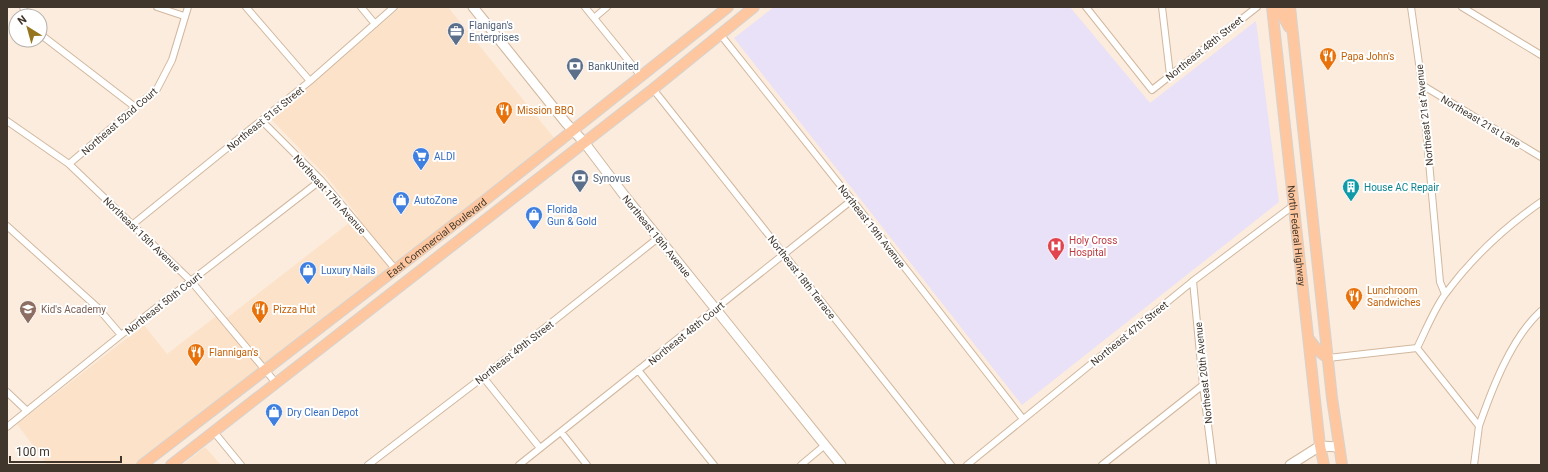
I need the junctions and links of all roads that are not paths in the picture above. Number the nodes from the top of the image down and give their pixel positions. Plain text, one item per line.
1 (157, 7) edge
2 (188, 7) edge
3 (246, 7) edge
4 (361, 7) edge
5 (394, 7) edge
6 (473, 7) edge
7 (585, 7) edge
8 (607, 7) edge
9 (728, 7) edge
10 (754, 7) edge
11 (1086, 7) edge
12 (1162, 7) edge
13 (1257, 7) edge
14 (1272, 7) edge
15 (1278, 7) edge
16 (1290, 7) edge
17 (1411, 7) edge
18 (1462, 7) edge
19 (184, 16) junction
20 (594, 18) junction
21 (375, 24) junction
22 (720, 34) junction
23 (1292, 34) junction
24 (48, 40) edge
25 (1541, 55) edge
26 (1170, 75) junction
27 (641, 76) junction
28 (310, 81) junction
29 (1422, 85) junction
30 (653, 89) junction
31 (135, 107) junction
32 (7, 121) edge
33 (262, 121) junction
34 (573, 130) junction
35 (584, 142) junction
36 (1541, 157) edge
37 (69, 164) junction
38 (320, 180) junction
39 (852, 200) junction
40 (1541, 202) edge
41 (1294, 205) junction
42 (132, 224) junction
43 (7, 226) edge
44 (658, 238) junction
45 (784, 254) junction
46 (396, 270) junction
47 (191, 281) junction
48 (1193, 281) junction
49 (1445, 294) junction
50 (716, 309) junction
51 (1541, 311) edge
52 (121, 335) junction
53 (1308, 337) junction
54 (1417, 348) junction
55 (1328, 358) junction
56 (638, 370) junction
57 (265, 371) junction
58 (483, 378) junction
59 (276, 383) junction
60 (1203, 385) junction
61 (7, 392) edge
62 (27, 411) junction
63 (1023, 419) junction
64 (7, 426) edge
65 (1479, 426) junction
66 (214, 432) junction
67 (561, 432) junction
68 (825, 445) junction
69 (1320, 446) junction
70 (1339, 447) junction
71 (540, 448) junction
72 (142, 465) edge
73 (171, 465) edge
74 (241, 465) edge
75 (368, 465) edge
76 (519, 465) edge
77 (587, 465) edge
78 (714, 465) edge
79 (802, 465) edge
80 (841, 465) edge
81 (951, 465) edge
82 (967, 465) edge
83 (1102, 465) edge
84 (1213, 465) edge
85 (1290, 465) edge
86 (1324, 465) edge
87 (1342, 465) edge
88 (1474, 465) edge

1 - 19 street
2 - 19 street, Northeast 52nd Court
3 - 28 street
4 - 21 street
5 - 21 street, Northeast 51st Street
6 - 34 street, Northeast 18th Avenue
7 - 20 street
8 - 20 street
9 - 27 main road, East Commercial Boulevard
10 - 22 main road, East Commercial Boulevard
11 - 26 street, Northeast 48th Street
12 - 26 street
13 - 26 street, Northeast 48th Street
14 - 41 main road, North Federal Highway
15 - 23 main road
16 - 23 main road, North Federal Highway
17 - 29 street, Northeast 21st Avenue
18 - 25 street
19 - 31 street, Northeast 52nd Court
20 - 27 street
21 - 28 street, Northeast 51st Street
22 - 30 main road, East Commercial Boulevard
22 - 39 street, Northeast 19th Avenue
23 - 55 main road, North Federal Highway
24 - 31 street
27 - 34 main road, East Commercial Boulevard
28 - 33 street, Northeast 51st Street
29 - 36 street, Northeast 21st Lane
29 - 49 street, Northeast 21st Avenue
30 - 35 main road, East Commercial Boulevard
30 - 45 street, Northeast 18th Terrace
31 - 37 street, Northeast 52nd Court
32 - 37 street, Northeast 15th Avenue
33 - 38 street, Northeast 17th Avenue
33 - 42 street, Northeast 51st Street
34 - 35 street, Northeast 18th Avenue
34 - 46 main road, East Commercial Boulevard
35 - 44 street, Northeast 18th Avenue
35 - 59 main road, East Commercial Boulevard
37 - 42 street, Northeast 15th Avenue
38 - 46 street, Northeast 17th Avenue
38 - 47 street, Northeast 50th Court
39 - 45 street, Northeast 48th Court
39 - 63 street, Northeast 19th Avenue
40 - 49 street
41 - 48 street, Northeast 47th Street
41 - 53 main road, North Federal Highway
42 - 47 street, Northeast 15th Avenue
43 - 52 street
44 - 50 street, Northeast 18th Avenue
44 - 58 street, Northeast 49th Street
45 - 50 street, Northeast 48th Court
45 - 81 street, Northeast 18th Terrace
46 - 57 main road, East Commercial Boulevard
47 - 52 street, Northeast 50th Court
47 - 57 street, Northeast 15th Avenue
48 - 60 street, Northeast 20th Avenue
48 - 63 street, Northeast 47th Street
49 - 54 street
50 - 56 street, Northeast 48th Court
50 - 68 street, Northeast 18th Avenue
51 - 65 street
52 - 62 street, Northeast 50th Court
53 - 55 main road
53 - 69 main road, North Federal Highway
54 - 55 street
54 - 65 street
55 - 70 main road, North Federal Highway
56 - 67 street, Northeast 48th Court
56 - 78 street
57 - 59 street, Northeast 15th Avenue
57 - 72 main road, East Commercial Boulevard
58 - 71 street
58 - 75 street, Northeast 49th Street
59 - 66 main road, East Commercial Boulevard
60 - 83 street
60 - 84 street, Northeast 20th Avenue
61 - 62 street
62 - 64 street, Northeast 50th Court
63 - 82 street, Northeast 47th Street
65 - 88 street
66 - 73 main road, East Commercial Boulevard
66 - 74 street
67 - 71 street, Northeast 48th Court
67 - 77 street
68 - 79 street
68 - 80 street, Northeast 18th Avenue
69 - 70 street
69 - 85 street
69 - 86 main road, North Federal Highway
70 - 87 main road, North Federal Highway
71 - 76 street, Northeast 48th Court

